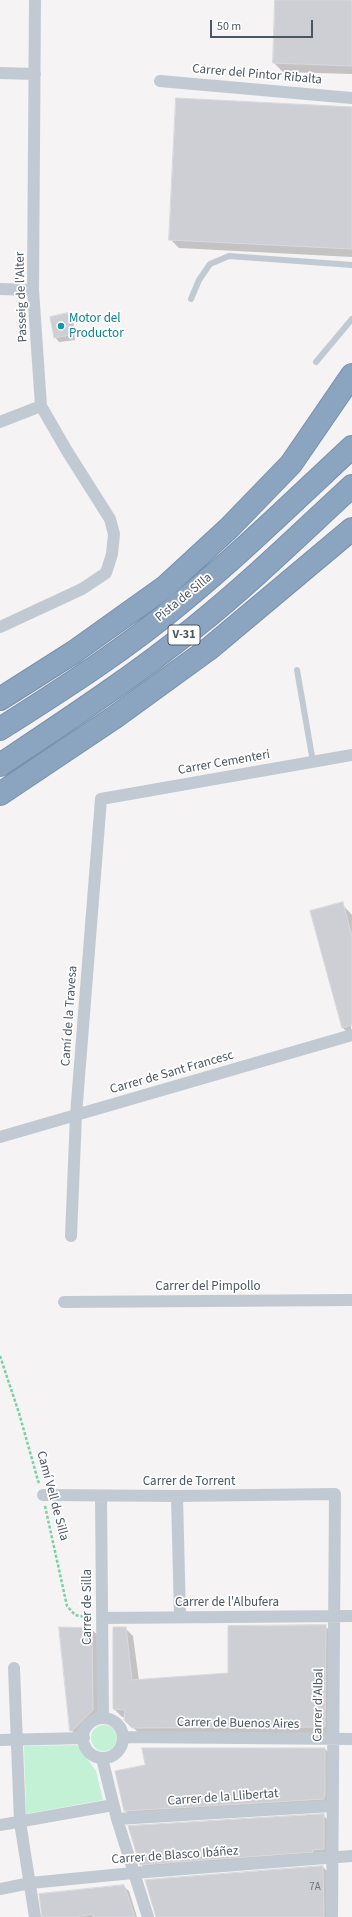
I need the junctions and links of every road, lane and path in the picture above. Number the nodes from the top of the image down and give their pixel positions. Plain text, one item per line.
1 (35, 0) edge
2 (0, 73) edge
3 (36, 74) junction
4 (160, 81) dead end
5 (352, 98) edge
6 (352, 265) edge
7 (0, 289) edge
8 (33, 290) junction
9 (191, 299) dead end
10 (352, 319) edge
11 (316, 362) dead end
12 (352, 375) edge
13 (41, 406) junction
14 (0, 422) edge
15 (347, 452) edge
16 (352, 486) edge
17 (352, 529) edge
18 (0, 627) edge
19 (297, 670) dead end
20 (0, 699) edge
21 (0, 729) edge
22 (352, 755) edge
23 (313, 762) junction
24 (0, 765) edge
25 (0, 794) edge
26 (101, 799) joint
27 (352, 1035) edge
28 (76, 1115) junction
29 (0, 1137) edge
30 (70, 1236) dead end
31 (352, 1300) edge
32 (64, 1302) dead end
33 (0, 1356) edge
34 (335, 1494) joint
35 (43, 1495) junction
36 (101, 1496) junction
37 (177, 1496) junction
38 (334, 1616) junction
39 (352, 1616) edge
40 (180, 1617) junction
41 (102, 1618) junction
42 (14, 1668) dead end
43 (103, 1718) junction
44 (123, 1736) junction
45 (84, 1738) junction
46 (352, 1739) edge
47 (0, 1740) edge
48 (16, 1740) junction
49 (332, 1740) junction
50 (102, 1758) junction
51 (113, 1805) junction
52 (332, 1806) junction
53 (117, 1819) junction
54 (20, 1822) junction
55 (0, 1825) edge
56 (352, 1856) edge
57 (331, 1858) junction
58 (133, 1873) junction
59 (30, 1883) junction
60 (0, 1889) edge
61 (35, 1917) edge
62 (148, 1917) edge
63 (332, 1917) edge

1 - 3 street, Passeig de l'Alter
2 - 3 street
3 - 8 street, Passeig de l'Alter
4 - 5 street, Carrer del Pintor Ribalta
6 - 9 lane
7 - 8 street
8 - 13 street, Passeig de l'Alter
10 - 11 lane
12 - 20 highway
13 - 14 street
13 - 18 street, Passeig de l'Alter
15 - 21 highway, Pista de Silla / V-31
16 - 24 highway, V-31
17 - 25 highway
19 - 23 lane
22 - 23 street, Carrer Cementeri
23 - 26 street, Carrer Cementeri
26 - 28 street, Camí de la Travesa
27 - 28 street, Carrer de Sant Francesc
28 - 29 street, Carrer de Sant Francesc
28 - 30 street, Camí de la Travesa
31 - 32 street, Carrer del Pimpollo
33 - 35 path, Camí Vell de Silla
34 - 37 street, Carrer de Torrent
34 - 38 street, Carrer d'Albal
35 - 36 street, Carrer de Torrent
35 - 41 path, Camí Vell de Silla
36 - 37 street, Carrer de Torrent
36 - 41 street, Carrer de Silla
37 - 40 street
38 - 39 street, Carrer de l'Albufera
38 - 40 street, Carrer de l'Albufera
38 - 49 street, Carrer d'Albal
40 - 41 street, Carrer de l'Albufera
41 - 43 street, Carrer de Silla
42 - 48 street
43 - 44 street
43 - 45 street
44 - 49 street, Carrer de Buenos Aires
44 - 50 street
45 - 48 street
45 - 50 street
46 - 49 street, Carrer de Buenos Aires
47 - 48 street
48 - 54 street
49 - 52 street, Carrer d'Albal
50 - 51 street
51 - 53 street
51 - 54 street
52 - 53 street, Carrer de la Llibertat
52 - 57 street, Carrer d'Albal
53 - 58 street
54 - 55 street
54 - 59 street
56 - 57 street, Carrer de Blasco Ibáñez
57 - 58 street, Carrer de Blasco Ibáñez
57 - 63 street, Carrer d'Albal
58 - 59 street, Carrer de Blasco Ibáñez
58 - 62 street
59 - 60 street, Carrer de Blasco Ibáñez
59 - 61 street

